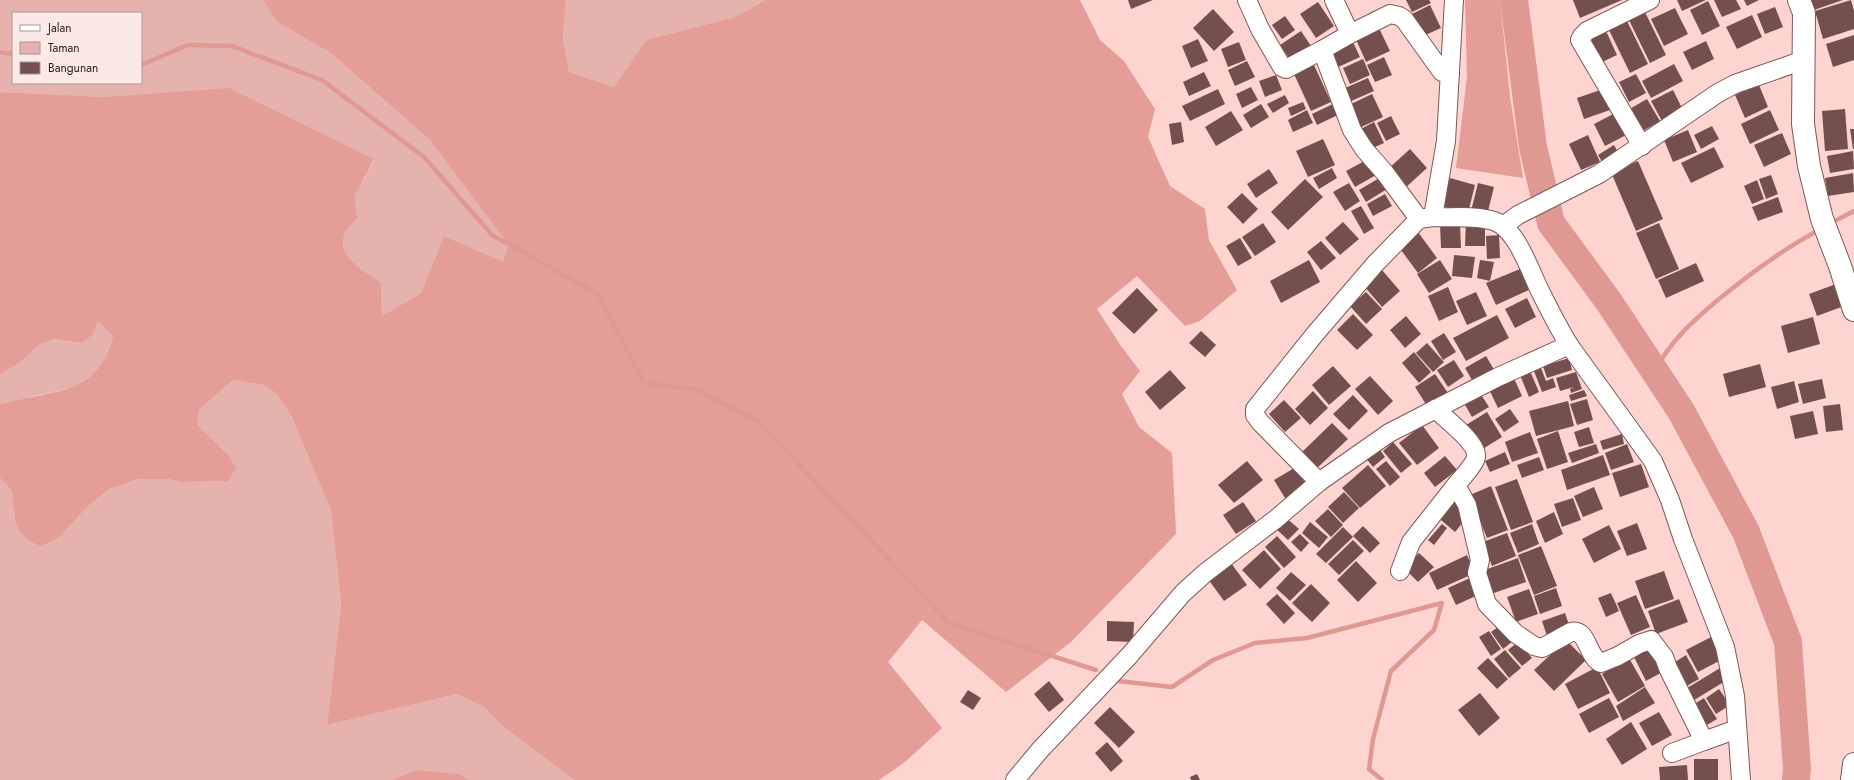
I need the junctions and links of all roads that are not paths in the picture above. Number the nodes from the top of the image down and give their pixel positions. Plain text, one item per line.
1 (1247, 0) edge
2 (1334, 0) edge
3 (1454, 0) edge
4 (1650, 0) edge
5 (1799, 0) edge
6 (1350, 34) junction
7 (1322, 50) junction
8 (1804, 60) junction
9 (1450, 74) junction
10 (1642, 146) junction
11 (1426, 218) junction
12 (1503, 226) junction
13 (1854, 310) edge
14 (1569, 344) junction
15 (1435, 409) junction
16 (1319, 482) junction
17 (1456, 485) junction
18 (1400, 571) dead end
19 (1737, 729) junction
20 (1704, 741) junction
21 (1672, 753) dead end
22 (1854, 764) edge
23 (1015, 780) edge
24 (1741, 780) edge
25 (1852, 780) edge

1 - 7 street
2 - 6 street
3 - 9 street
4 - 10 street
5 - 8 street
6 - 7 street
6 - 9 street
7 - 11 street
8 - 10 street
8 - 13 street
9 - 11 street
10 - 12 street
11 - 12 street
11 - 16 street
12 - 14 street
14 - 15 street
14 - 19 street
15 - 16 street
15 - 17 street
16 - 23 street
17 - 18 street
17 - 20 street
19 - 20 street
19 - 24 street
20 - 21 street
22 - 25 street

